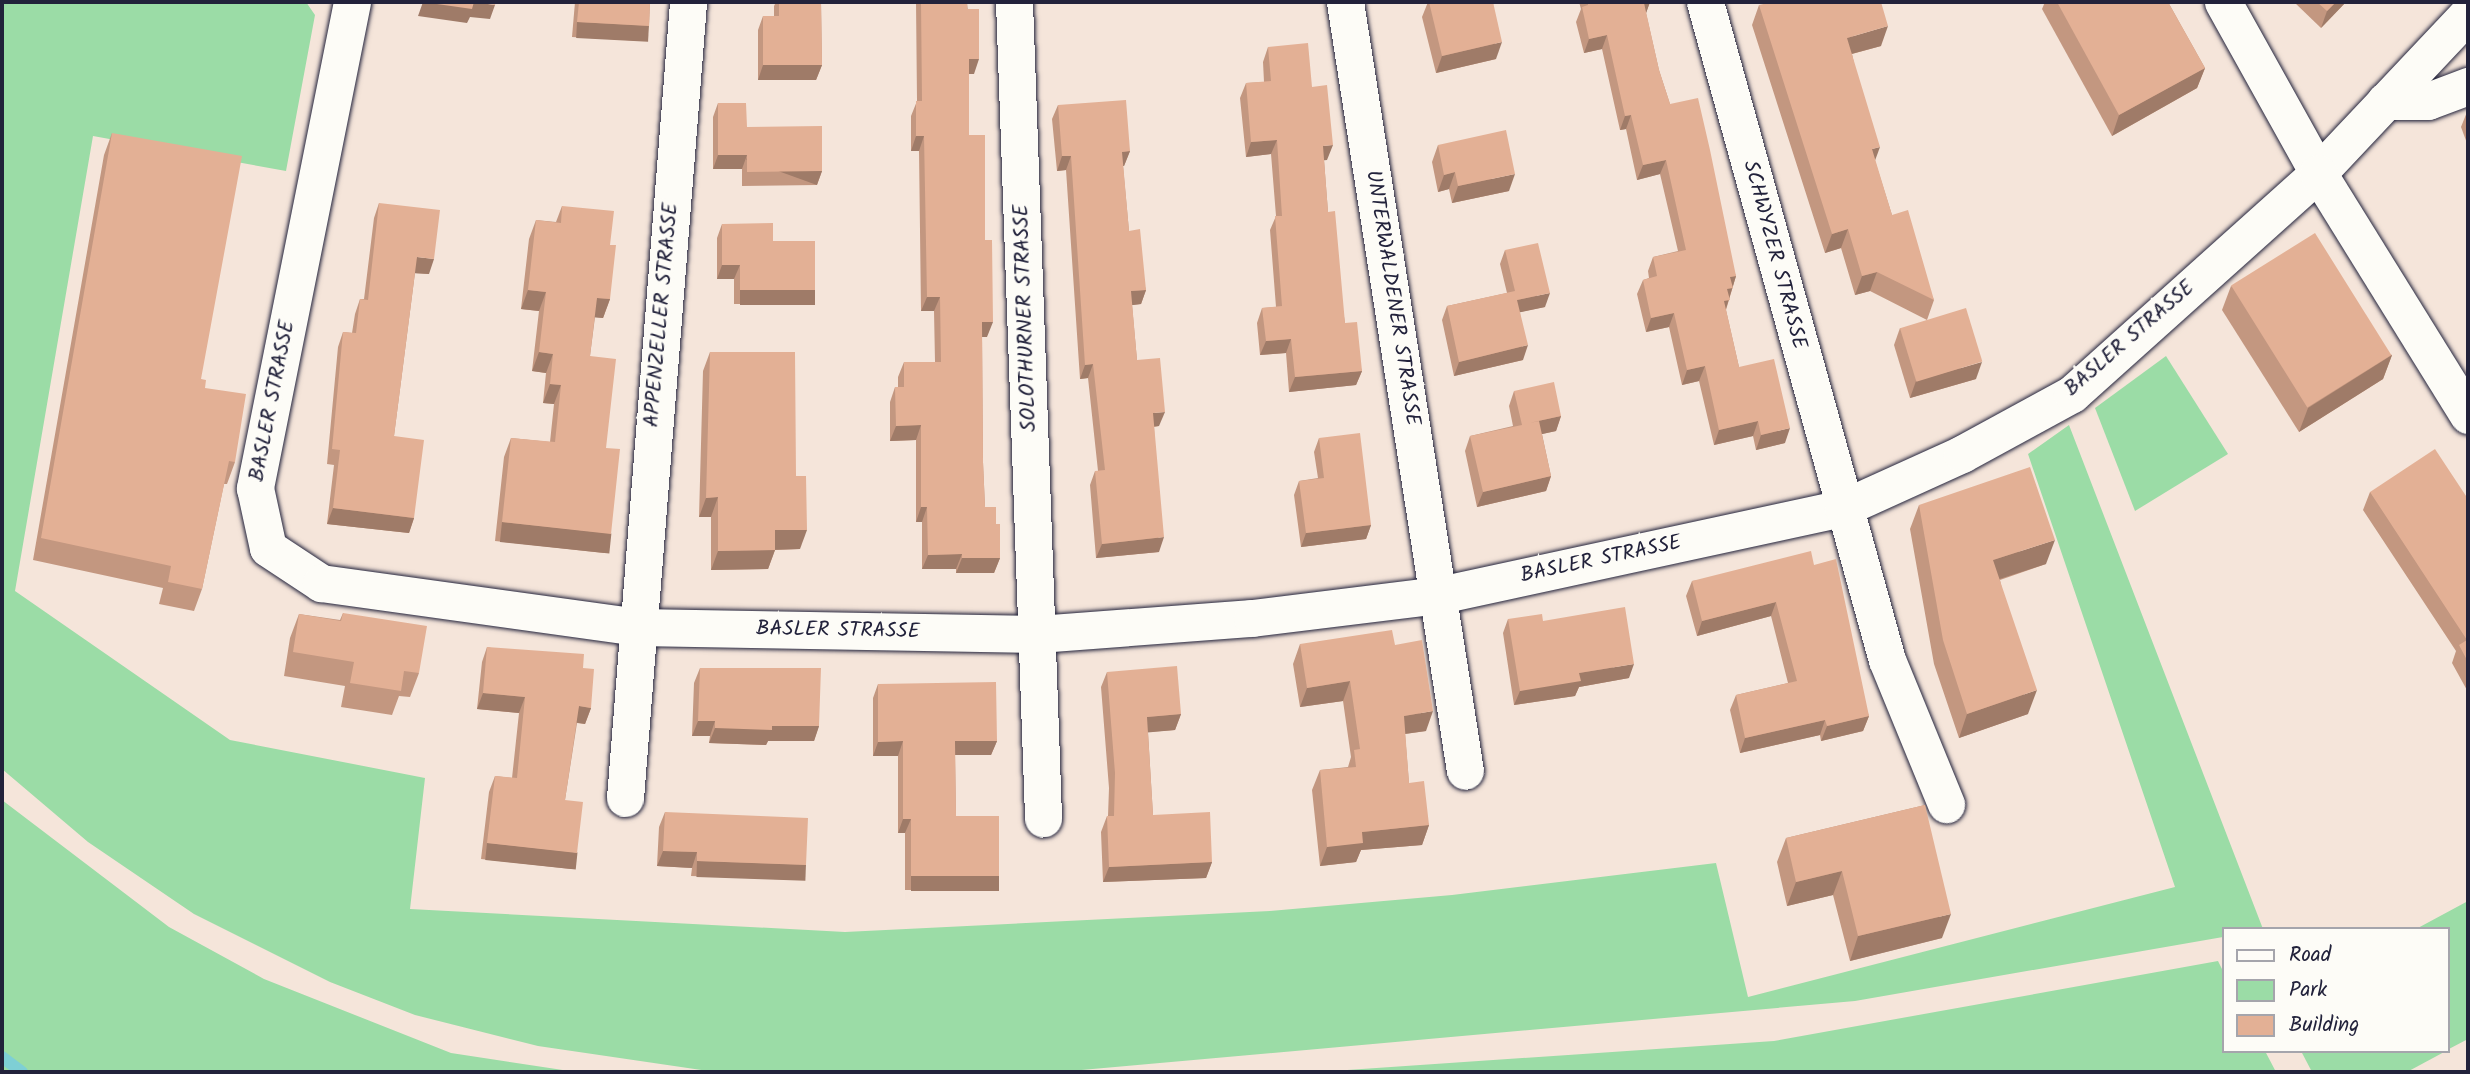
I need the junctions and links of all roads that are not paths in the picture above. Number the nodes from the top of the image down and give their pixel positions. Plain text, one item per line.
1 (352, 2) edge
2 (688, 2) edge
3 (1014, 2) edge
4 (1345, 2) edge
5 (1705, 2) edge
6 (2223, 2) edge
7 (2468, 14) edge
8 (2468, 86) edge
9 (2385, 101) junction
10 (2318, 173) junction
11 (2468, 415) edge
12 (1843, 508) junction
13 (1440, 595) junction
14 (637, 627) junction
15 (1038, 634) junction
16 (1465, 771) dead end
17 (625, 798) dead end
18 (1946, 804) dead end
19 (1043, 818) dead end

1 - 14 street, BASLER STRASSE
2 - 14 street, APPENZELLER STRASSE
3 - 15 street, SOLOTHURNER STRASSE
4 - 13 street, UNTERWALDENER STRASSE
5 - 12 street, SCHWYZER STRASSE
6 - 10 street
7 - 9 street, BASLER STRASSE
8 - 9 street
9 - 10 street, BASLER STRASSE
10 - 11 street
10 - 12 street, BASLER STRASSE
12 - 13 street, BASLER STRASSE
12 - 18 street
13 - 15 street, BASLER STRASSE
13 - 16 street
14 - 15 street, BASLER STRASSE
14 - 17 street
15 - 19 street

